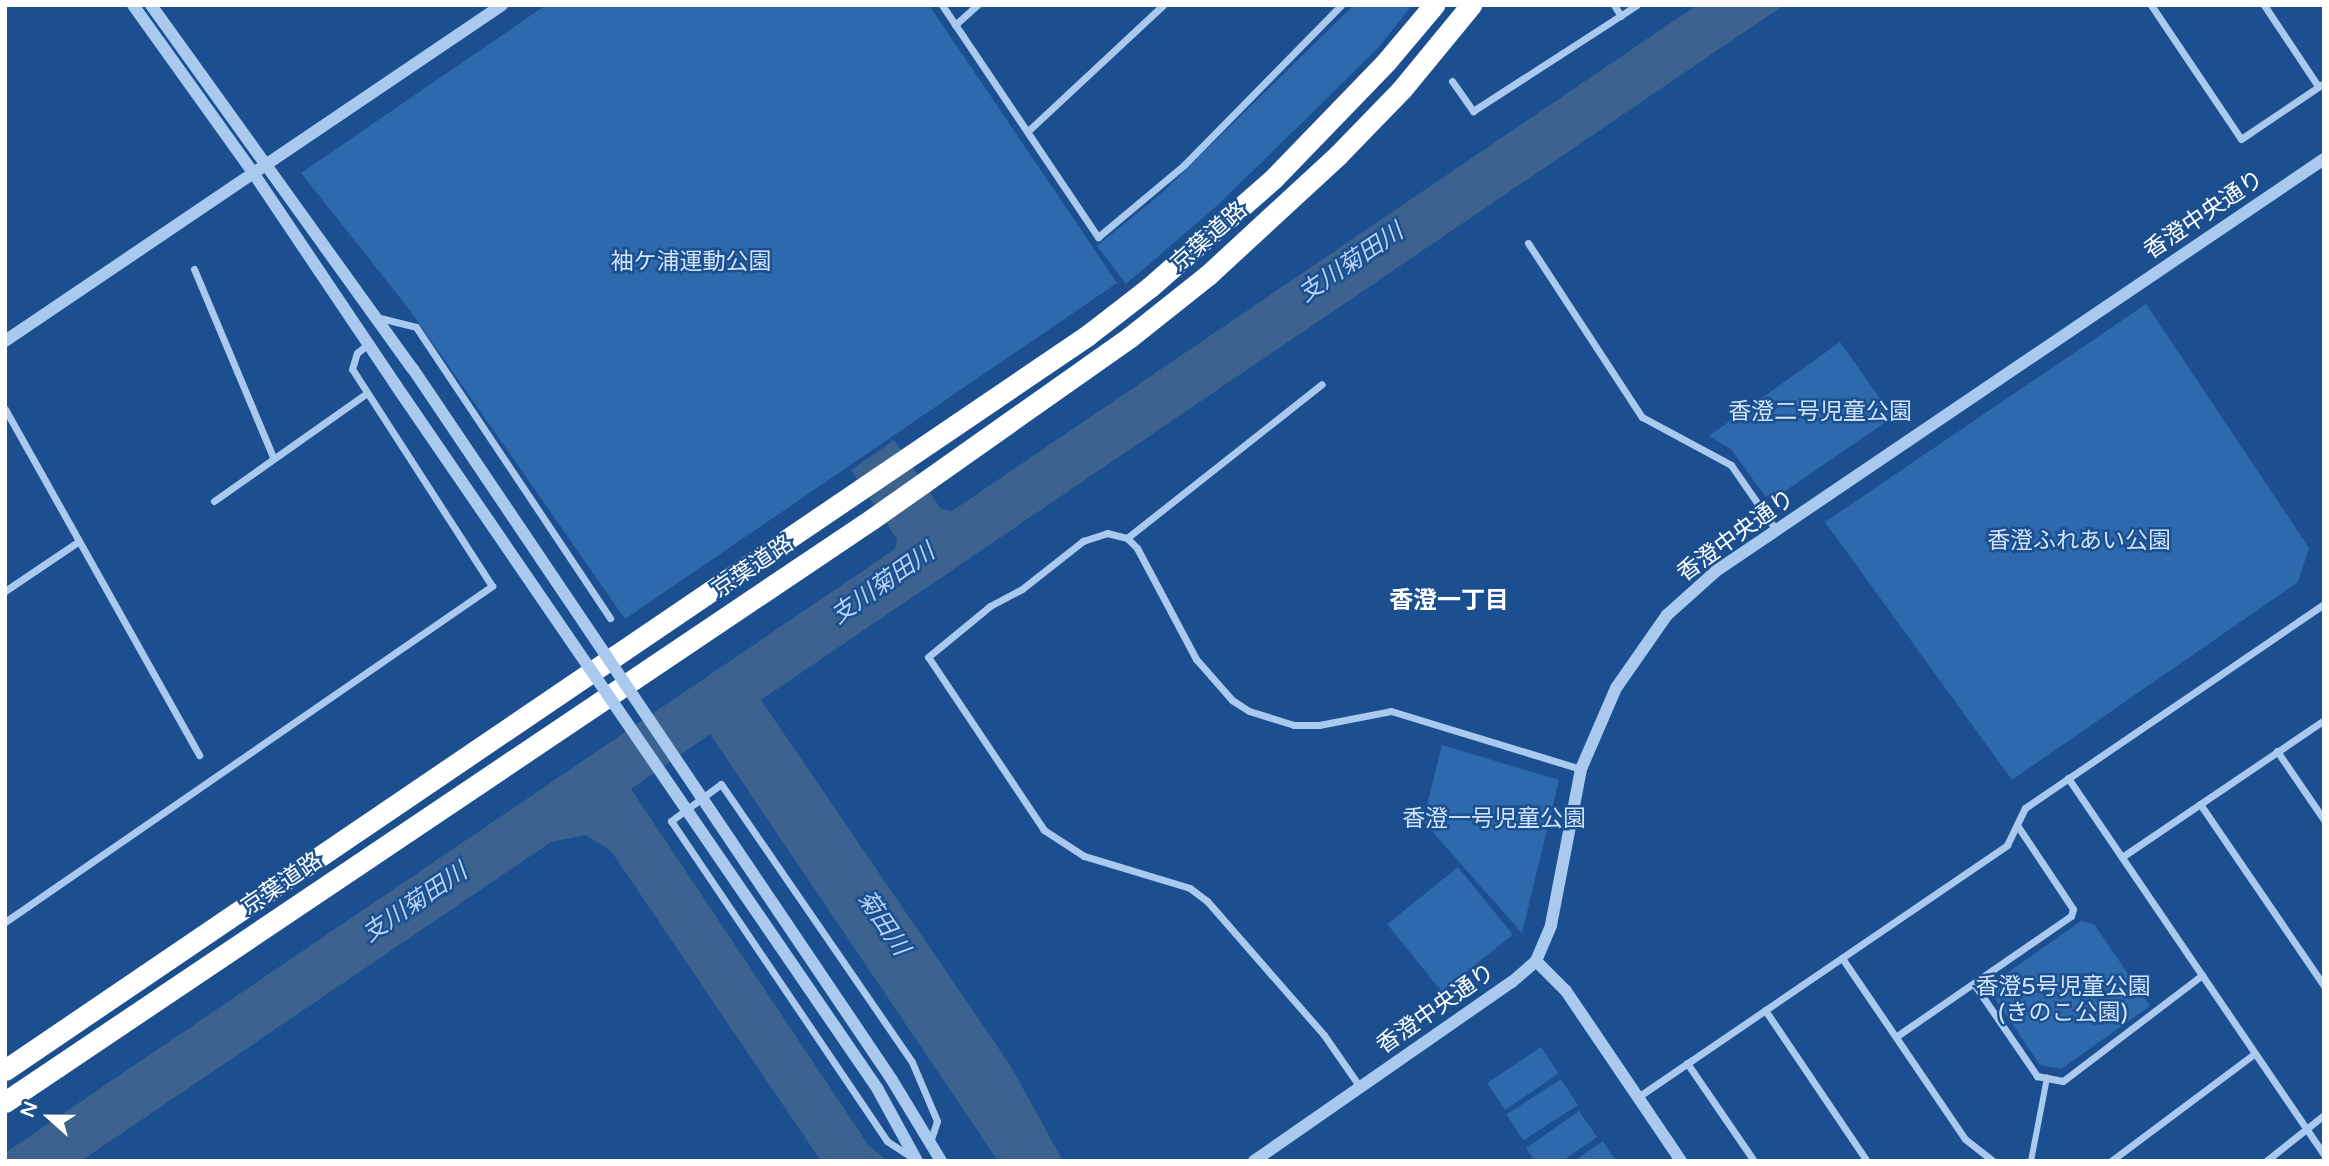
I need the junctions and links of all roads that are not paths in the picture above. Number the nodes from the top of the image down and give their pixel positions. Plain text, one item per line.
1 (132, 5) edge
2 (150, 5) edge
3 (502, 5) edge
4 (942, 5) edge
5 (977, 5) edge
6 (1163, 5) edge
7 (1434, 5) edge
8 (1471, 5) edge
9 (1614, 5) edge
10 (1637, 5) edge
11 (2151, 5) edge
12 (2264, 5) edge
13 (1339, 6) edge
14 (1621, 16) junction
15 (955, 25) junction
16 (1452, 81) dead end
17 (2321, 84) edge
18 (1028, 131) junction
19 (2324, 159) edge
20 (267, 165) junction
21 (254, 174) junction
22 (1528, 243) dead end
23 (194, 269) dead end
24 (376, 316) junction
25 (5, 341) edge
26 (368, 344) junction
27 (1322, 384) dead end
28 (367, 393) junction
29 (5, 409) edge
30 (273, 457) junction
31 (214, 501) dead end
32 (1776, 530) junction
33 (1127, 538) junction
34 (79, 541) junction
35 (5, 591) edge
36 (2324, 604) edge
37 (610, 618) dead end
38 (2324, 720) edge
39 (2277, 751) junction
40 (199, 755) dead end
41 (1581, 769) junction
42 (2068, 778) junction
43 (2200, 804) junction
44 (2324, 820) edge
45 (2017, 825) junction
46 (2122, 857) junction
47 (5, 922) edge
48 (1842, 958) junction
49 (1536, 961) junction
50 (2202, 975) junction
51 (1975, 984) junction
52 (2324, 986) edge
53 (1765, 1010) junction
54 (1897, 1036) junction
55 (2255, 1054) junction
56 (1687, 1063) junction
57 (5, 1070) edge
58 (2047, 1078) junction
59 (1360, 1087) junction
60 (1638, 1097) junction
61 (5, 1102) edge
62 (2324, 1115) edge
63 (2306, 1130) junction
64 (930, 1142) junction
65 (2324, 1155) edge
66 (916, 1160) edge
67 (941, 1161) edge
68 (1254, 1161) edge
69 (1681, 1161) edge
70 (1754, 1161) edge
71 (1867, 1161) edge
72 (1993, 1161) edge
73 (2031, 1161) edge
74 (2111, 1161) edge
75 (2266, 1161) edge

1 - 21 street
2 - 20 street
3 - 20 street
4 - 15 street
5 - 15 street
6 - 18 street
7 - 57 highway, 京葉道路
8 - 61 highway, 京葉道路
9 - 14 street
10 - 14 street
11 - 17 street
12 - 17 street
13 - 18 street
14 - 16 street
15 - 18 street
19 - 32 street, 香澄中央通り
20 - 21 street
20 - 24 street
21 - 25 street
21 - 26 street
22 - 32 street
23 - 30 street
24 - 37 street
24 - 64 street, bridge
26 - 28 street
26 - 66 street, bridge
27 - 33 street
28 - 30 street
28 - 47 street
29 - 34 street
30 - 31 street
32 - 41 street, 香澄中央通り
33 - 41 street
33 - 59 street
34 - 35 street
34 - 40 street
36 - 42 street
38 - 39 street
39 - 43 street
39 - 44 street
41 - 49 street, 香澄中央通り
42 - 45 street
42 - 46 street
43 - 46 street
43 - 52 street
45 - 48 street
45 - 51 street
46 - 50 street
48 - 53 street
48 - 54 street
49 - 59 street, 香澄中央通り
49 - 60 street
50 - 55 street
50 - 58 street
51 - 54 street
51 - 58 street
53 - 56 street
53 - 71 street
54 - 72 street
55 - 63 street
55 - 74 street
56 - 60 street
56 - 70 street
58 - 73 street
59 - 68 street, 香澄中央通り
60 - 69 street
62 - 63 street
63 - 65 street
63 - 75 street
64 - 66 street
64 - 67 street

